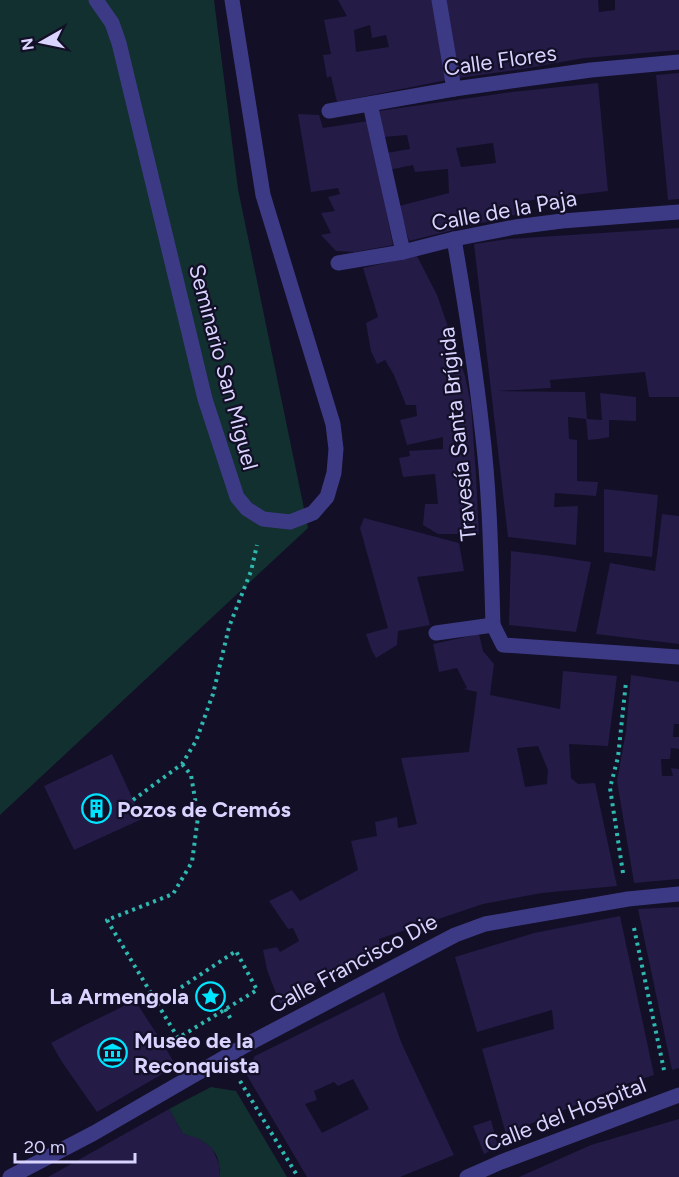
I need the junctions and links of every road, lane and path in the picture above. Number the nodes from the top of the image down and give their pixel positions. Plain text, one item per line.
1 (96, 0) edge
2 (232, 0) edge
3 (439, 0) edge
4 (679, 62) edge
5 (454, 89) junction
6 (370, 104) junction
7 (329, 111) dead end
8 (679, 212) edge
9 (454, 239) junction
10 (403, 252) junction
11 (338, 263) dead end
12 (263, 519) junction
13 (493, 625) junction
14 (436, 633) dead end
15 (628, 655) junction
16 (679, 657) edge
17 (182, 764) junction
18 (134, 800) dead end
19 (679, 894) edge
20 (628, 899) junction
21 (156, 1004) junction
22 (226, 1057) junction
23 (674, 1097) edge
24 (10, 1177) edge
25 (298, 1177) edge
26 (467, 1177) edge

1 - 12 street, Seminario San Miguel
2 - 12 street
3 - 5 street
4 - 5 street, Calle Flores
5 - 6 street, Calle Flores
6 - 7 street, Calle Flores
6 - 10 street
8 - 9 street, Calle de la Paja
9 - 10 street, Calle de la Paja
9 - 13 street, Travesía Santa Brígida
10 - 11 street, Calle de la Paja
12 - 17 path
13 - 14 street
13 - 15 street
15 - 16 street
15 - 20 path
17 - 18 path
17 - 21 path
19 - 20 street, Calle Francisco Die
20 - 22 street, Calle Francisco Die
20 - 23 path
21 - 21 path
22 - 24 street, Calle Francisco Die
22 - 25 path
23 - 26 street, Calle del Hospital

